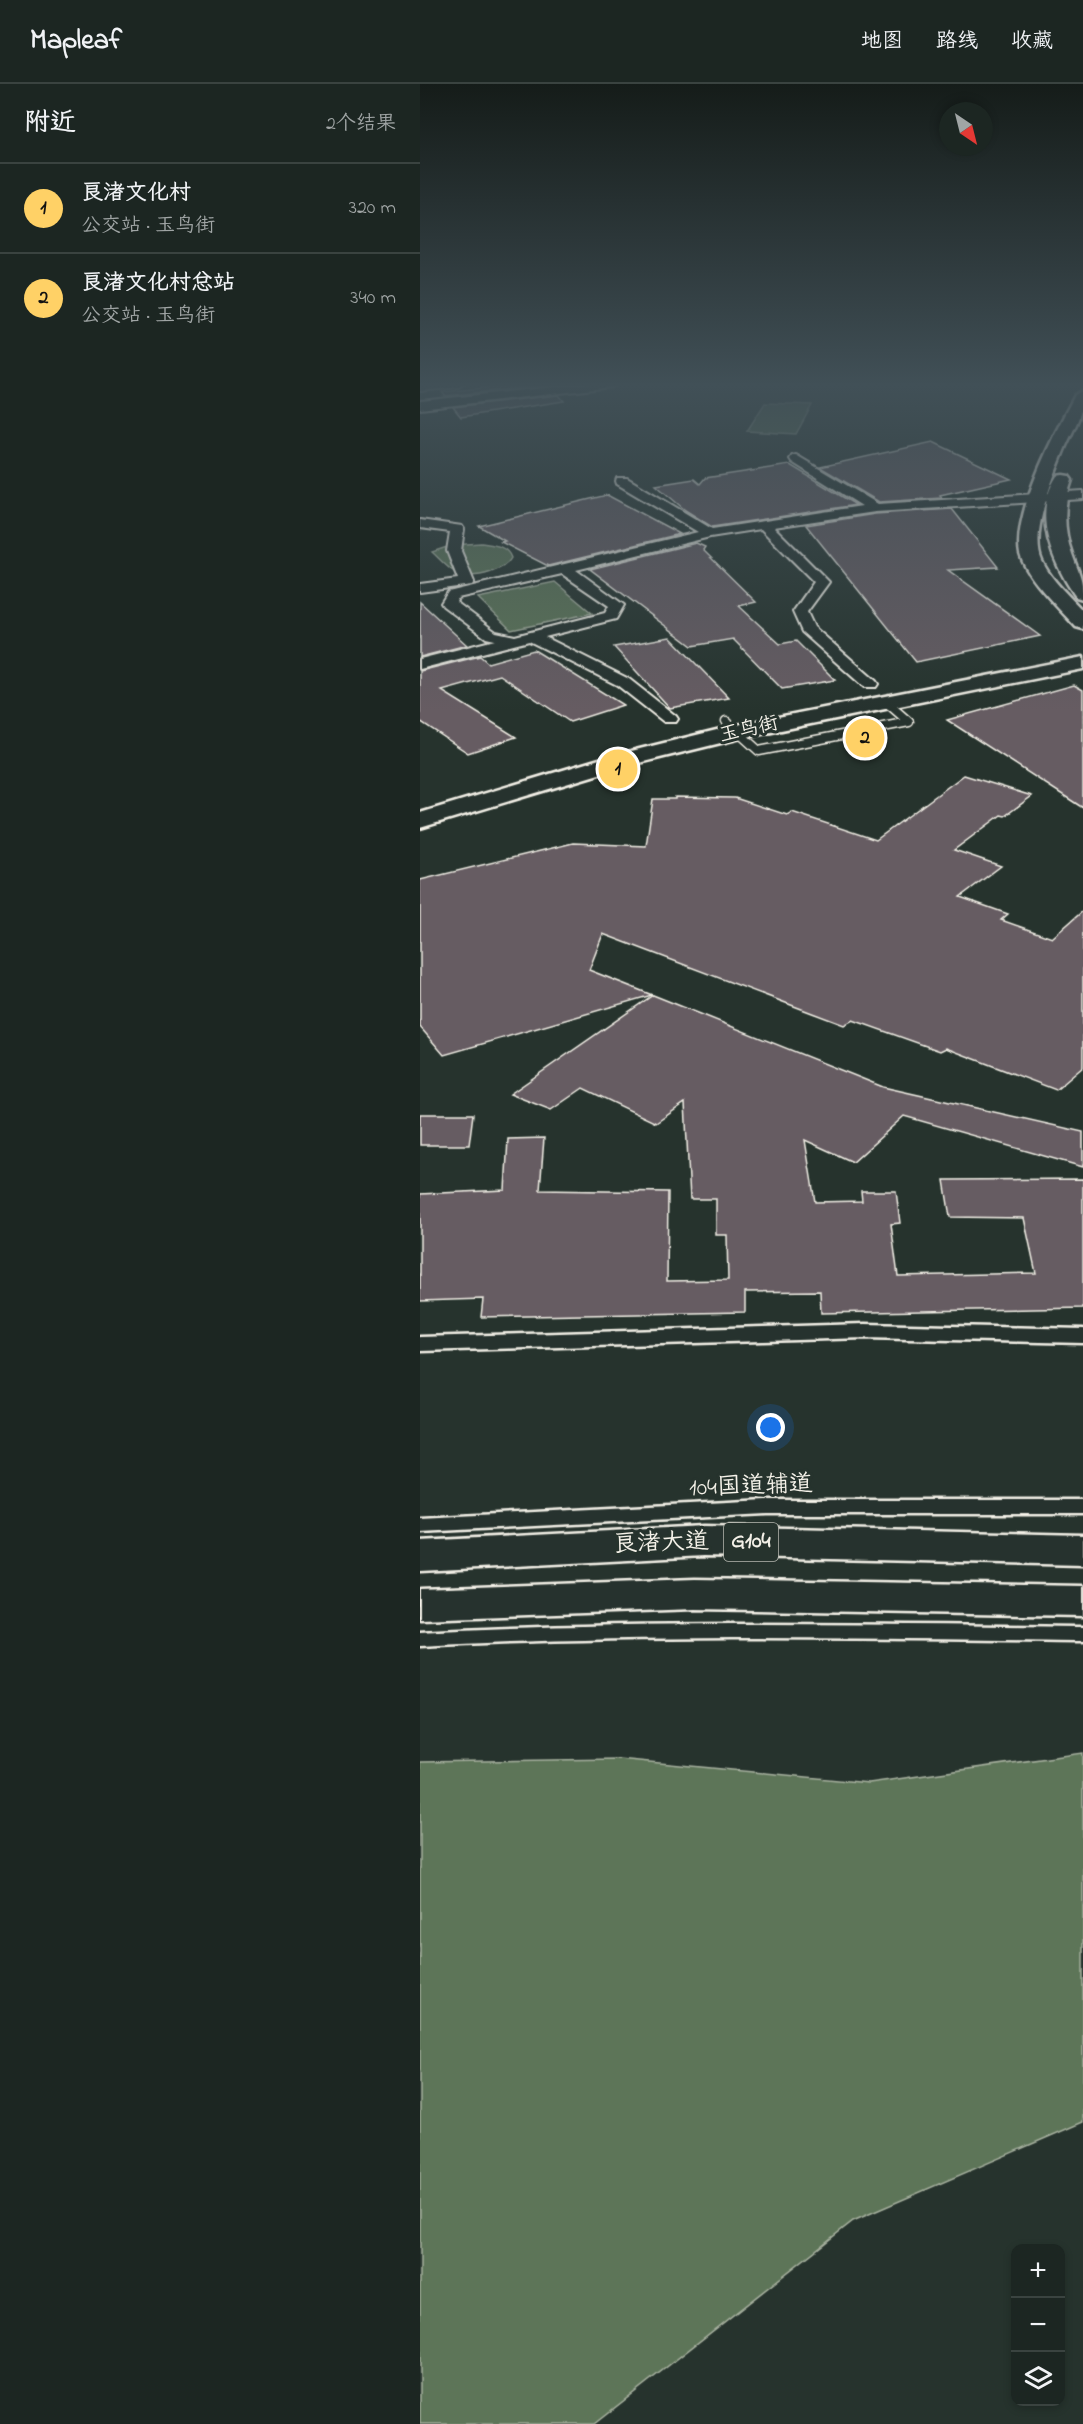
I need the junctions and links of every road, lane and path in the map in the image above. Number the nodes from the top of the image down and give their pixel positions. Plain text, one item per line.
1 (643, 493) edge
2 (851, 493) edge
3 (1047, 495) junction
4 (1083, 495) edge
5 (875, 508) junction
6 (420, 524) edge
7 (764, 525) junction
8 (711, 533) junction
9 (564, 569) junction
10 (420, 588) edge
11 (1083, 593) edge
12 (1083, 623) edge
13 (531, 636) junction
14 (514, 640) junction
15 (1083, 652) edge
16 (1083, 663) edge
17 (420, 664) edge
18 (870, 684) dead end
19 (885, 701) junction
20 (670, 720) dead end
21 (731, 726) junction
22 (420, 806) edge
23 (420, 821) edge
24 (1083, 1336) edge
25 (420, 1344) edge
26 (1083, 1507) edge
27 (420, 1526) edge
28 (1083, 1551) edge
29 (420, 1556) edge
30 (1083, 1601) edge
31 (420, 1604) edge
32 (1083, 1634) edge
33 (420, 1639) edge

1 - 8 street
2 - 5 street
3 - 4 street
3 - 5 street
3 - 11 main road
3 - 12 main road
5 - 7 street
6 - 10 street
7 - 8 street
7 - 18 street
8 - 9 street
9 - 13 street
9 - 14 street
13 - 14 street
13 - 20 street
14 - 17 street
15 - 21 main road, 玉鸟街
16 - 19 main road, 玉鸟街
19 - 21 main road, 玉鸟街
19 - 21 lane
21 - 22 main road, 玉鸟街
21 - 23 main road, 玉鸟街
24 - 25 lane
26 - 27 lane, 104国道辅道
28 - 29 main road, 良渚大道 / G104
30 - 31 main road, G104
32 - 33 lane

